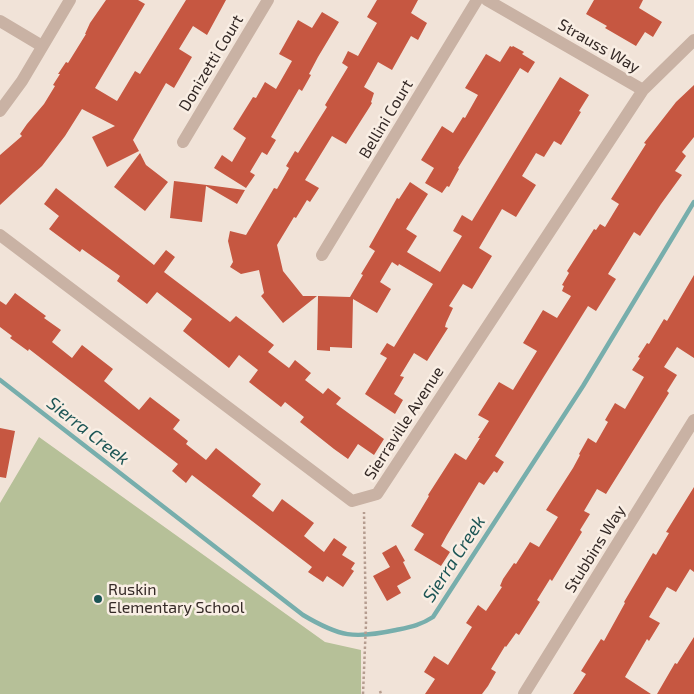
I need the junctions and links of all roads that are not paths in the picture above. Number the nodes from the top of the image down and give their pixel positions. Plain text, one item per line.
1 (70, 0) edge
2 (268, 0) edge
3 (477, 0) edge
4 (487, 0) edge
5 (0, 20) edge
6 (694, 40) edge
7 (42, 46) junction
8 (643, 90) junction
9 (0, 111) edge
10 (183, 142) dead end
11 (0, 235) edge
12 (322, 255) dead end
13 (694, 420) edge
14 (524, 694) edge

1 - 7 street
2 - 10 street, Donizetti Court
3 - 12 street, Bellini Court
4 - 8 street, Strauss Way
5 - 7 street
6 - 8 street, Sierraville Avenue
7 - 9 street
8 - 11 street, Sierraville Avenue
13 - 14 street, Stubbins Way

